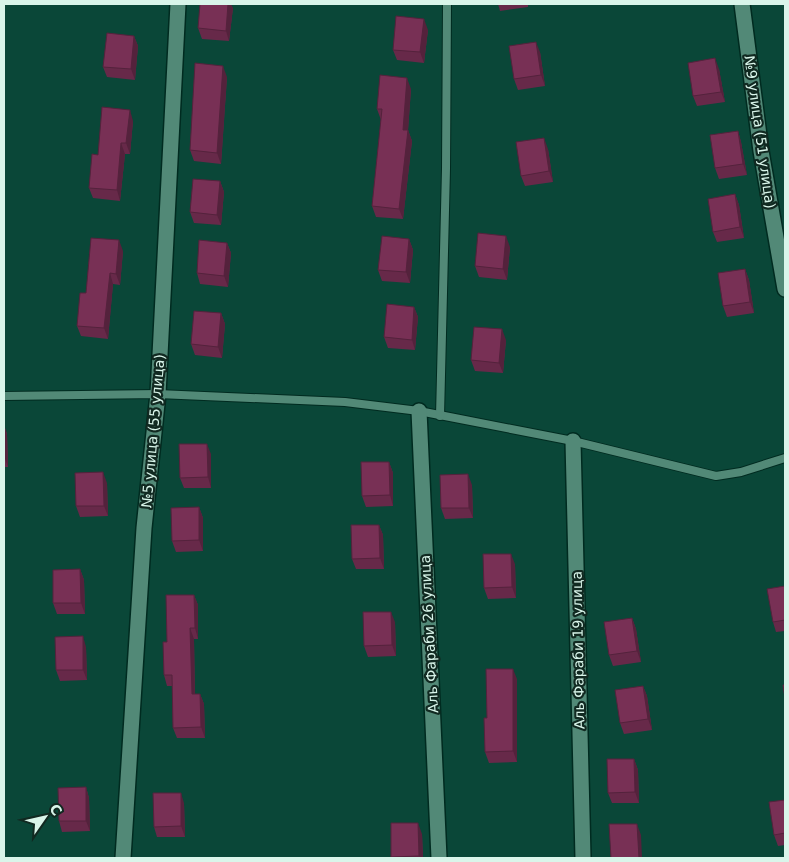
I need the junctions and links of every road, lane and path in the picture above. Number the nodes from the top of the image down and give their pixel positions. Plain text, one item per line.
1 (178, 4) edge
2 (446, 4) edge
3 (742, 4) edge
4 (785, 289) edge
5 (158, 394) junction
6 (4, 396) edge
7 (419, 410) junction
8 (440, 416) junction
9 (573, 441) junction
10 (785, 458) edge
11 (123, 858) edge
12 (439, 858) edge
13 (583, 858) edge

1 - 5 street, №5 улица (55 улица)
2 - 8 lane
3 - 4 street, №9 улица (51 улица)
5 - 6 lane
5 - 7 lane
5 - 11 street, №5 улица (55 улица)
7 - 8 lane
7 - 12 street, Аль Фараби 26 улица
8 - 9 lane
9 - 10 lane
9 - 13 street, Аль Фараби 19 улица

